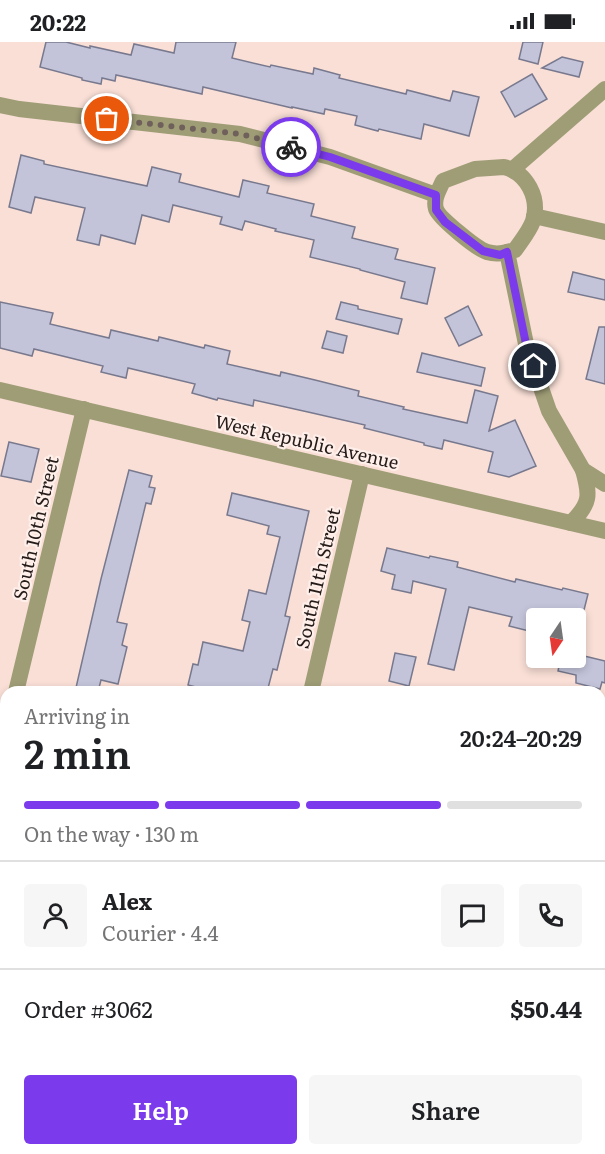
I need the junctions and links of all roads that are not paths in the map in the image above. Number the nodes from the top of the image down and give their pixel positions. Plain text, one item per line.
1 (605, 89) edge
2 (0, 105) edge
3 (513, 169) junction
4 (436, 195) junction
5 (534, 216) junction
6 (605, 232) edge
7 (507, 252) junction
8 (0, 390) edge
9 (84, 409) junction
10 (584, 470) junction
11 (362, 474) junction
12 (605, 484) edge
13 (571, 523) junction
14 (605, 531) edge
15 (17, 686) edge
16 (311, 686) edge

1 - 3 street
2 - 4 street
3 - 4 street
3 - 5 street
4 - 7 street
5 - 6 street
5 - 7 street
7 - 10 street
8 - 9 street, West Republic Avenue
9 - 11 street, West Republic Avenue
9 - 15 street, South 10th Street
10 - 12 street
10 - 13 street
11 - 13 street, West Republic Avenue
11 - 16 street, South 11th Street
13 - 14 street, West Republic Avenue

